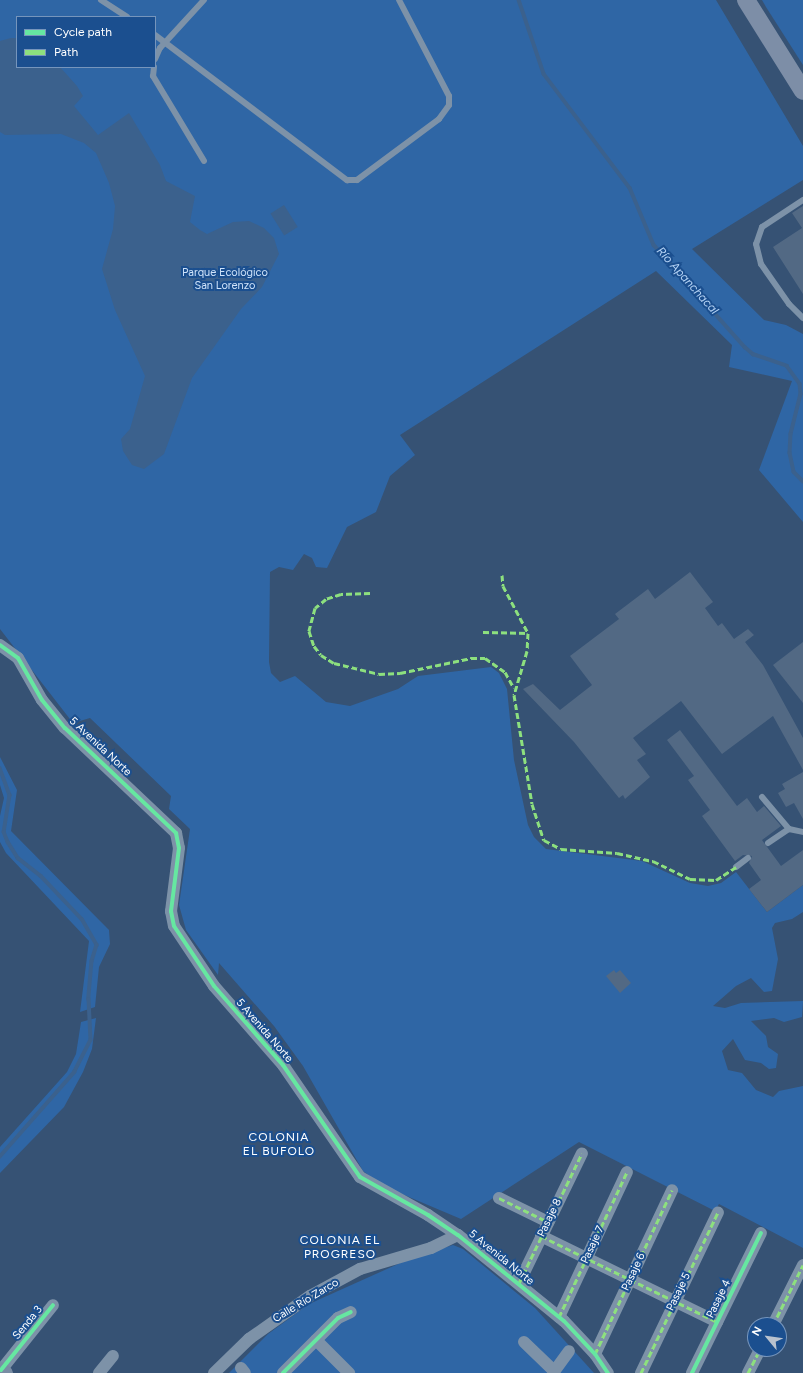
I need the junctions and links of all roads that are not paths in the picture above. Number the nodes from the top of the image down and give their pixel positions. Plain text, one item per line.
1 (102, 0) edge
2 (204, 0) edge
3 (399, 0) edge
4 (746, 0) edge
5 (126, 16) edge
6 (156, 36) edge
7 (166, 41) junction
8 (156, 58) edge
9 (154, 68) edge
10 (803, 91) edge
11 (204, 161) dead end
12 (803, 200) edge
13 (803, 318) edge
14 (0, 645) edge
15 (762, 797) dead end
16 (789, 829) junction
17 (803, 832) edge
18 (768, 843) dead end
19 (748, 858) dead end
20 (736, 867) dead end
21 (582, 1153) dead end
22 (627, 1172) dead end
23 (672, 1190) dead end
24 (499, 1198) dead end
25 (718, 1212) dead end
26 (548, 1222) junction
27 (762, 1233) dead end
28 (458, 1235) junction
29 (541, 1236) junction
30 (587, 1258) junction
31 (803, 1265) edge
32 (630, 1280) junction
33 (518, 1283) junction
34 (674, 1301) junction
35 (53, 1305) dead end
36 (351, 1312) dead end
37 (559, 1317) junction
38 (776, 1317) edge
39 (718, 1322) junction
40 (316, 1340) junction
41 (524, 1342) dead end
42 (569, 1351) dead end
43 (595, 1354) junction
44 (113, 1356) dead end
45 (756, 1357) edge
46 (1, 1371) edge
47 (554, 1372) edge
48 (99, 1373) edge
49 (214, 1373) edge
50 (283, 1373) edge
51 (348, 1373) edge
52 (608, 1373) edge
53 (640, 1373) edge
54 (692, 1373) edge
55 (748, 1373) edge

1 - 5 lane
2 - 7 lane
3 - 7 lane
4 - 10 main road
6 - 7 lane
7 - 8 lane
9 - 11 lane
12 - 13 lane
14 - 28 street, 5 Avenida Norte
15 - 16 lane
16 - 17 lane
16 - 18 lane
19 - 20 lane
21 - 26 street, Pasaje 8
22 - 30 street, Pasaje 7
23 - 32 street, Pasaje 6
24 - 26 street
25 - 34 street, Pasaje 5
26 - 29 street, Pasaje 8
27 - 39 street, Pasaje 4
28 - 33 street, 5 Avenida Norte
28 - 49 street, Calle Río Zarco
29 - 30 street
29 - 33 street, Pasaje 8
30 - 32 street
30 - 37 street, Pasaje 7
31 - 38 street
32 - 34 street
32 - 43 street, Pasaje 6
33 - 37 street, 5 Avenida Norte
34 - 39 street
34 - 53 street, Pasaje 5
35 - 46 street, Senda 3
36 - 40 street
37 - 43 street, 5 Avenida Norte
39 - 54 street, Pasaje 4
40 - 50 street
40 - 51 street
41 - 47 street
42 - 47 street
43 - 52 street, 5 Avenida Norte
44 - 48 street
45 - 55 street

